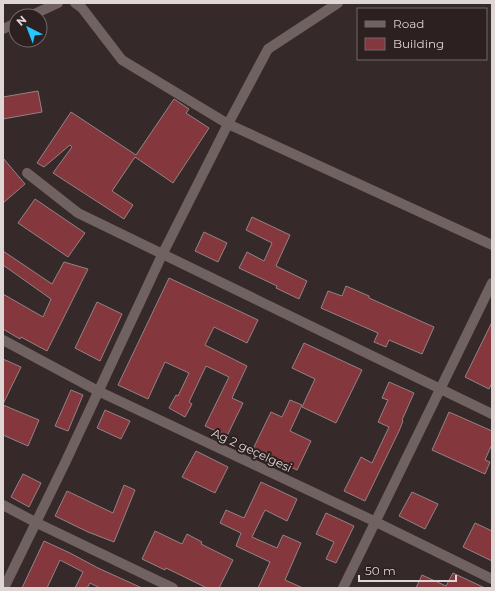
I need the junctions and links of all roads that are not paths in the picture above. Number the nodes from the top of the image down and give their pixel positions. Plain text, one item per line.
1 (58, 3) edge
2 (75, 3) edge
3 (338, 3) edge
4 (47, 8) edge
5 (228, 124) junction
6 (28, 173) dead end
7 (492, 245) edge
8 (162, 255) junction
9 (492, 283) edge
10 (3, 340) edge
11 (440, 389) junction
12 (98, 391) junction
13 (492, 414) edge
14 (3, 505) edge
15 (376, 522) junction
16 (37, 523) junction
17 (492, 579) edge
18 (4, 588) edge
19 (174, 588) edge
20 (343, 588) edge

1 - 4 street
2 - 5 street
3 - 5 street
5 - 7 street
5 - 8 street
6 - 8 street
8 - 11 street
8 - 12 street
9 - 11 street
10 - 12 street, Ag 2 geçelgesi
11 - 13 street
11 - 15 street
12 - 15 street, Ag 2 geçelgesi
12 - 16 street
14 - 16 street
15 - 17 street, Ag 2 geçelgesi
15 - 20 street
16 - 18 street
16 - 19 street

